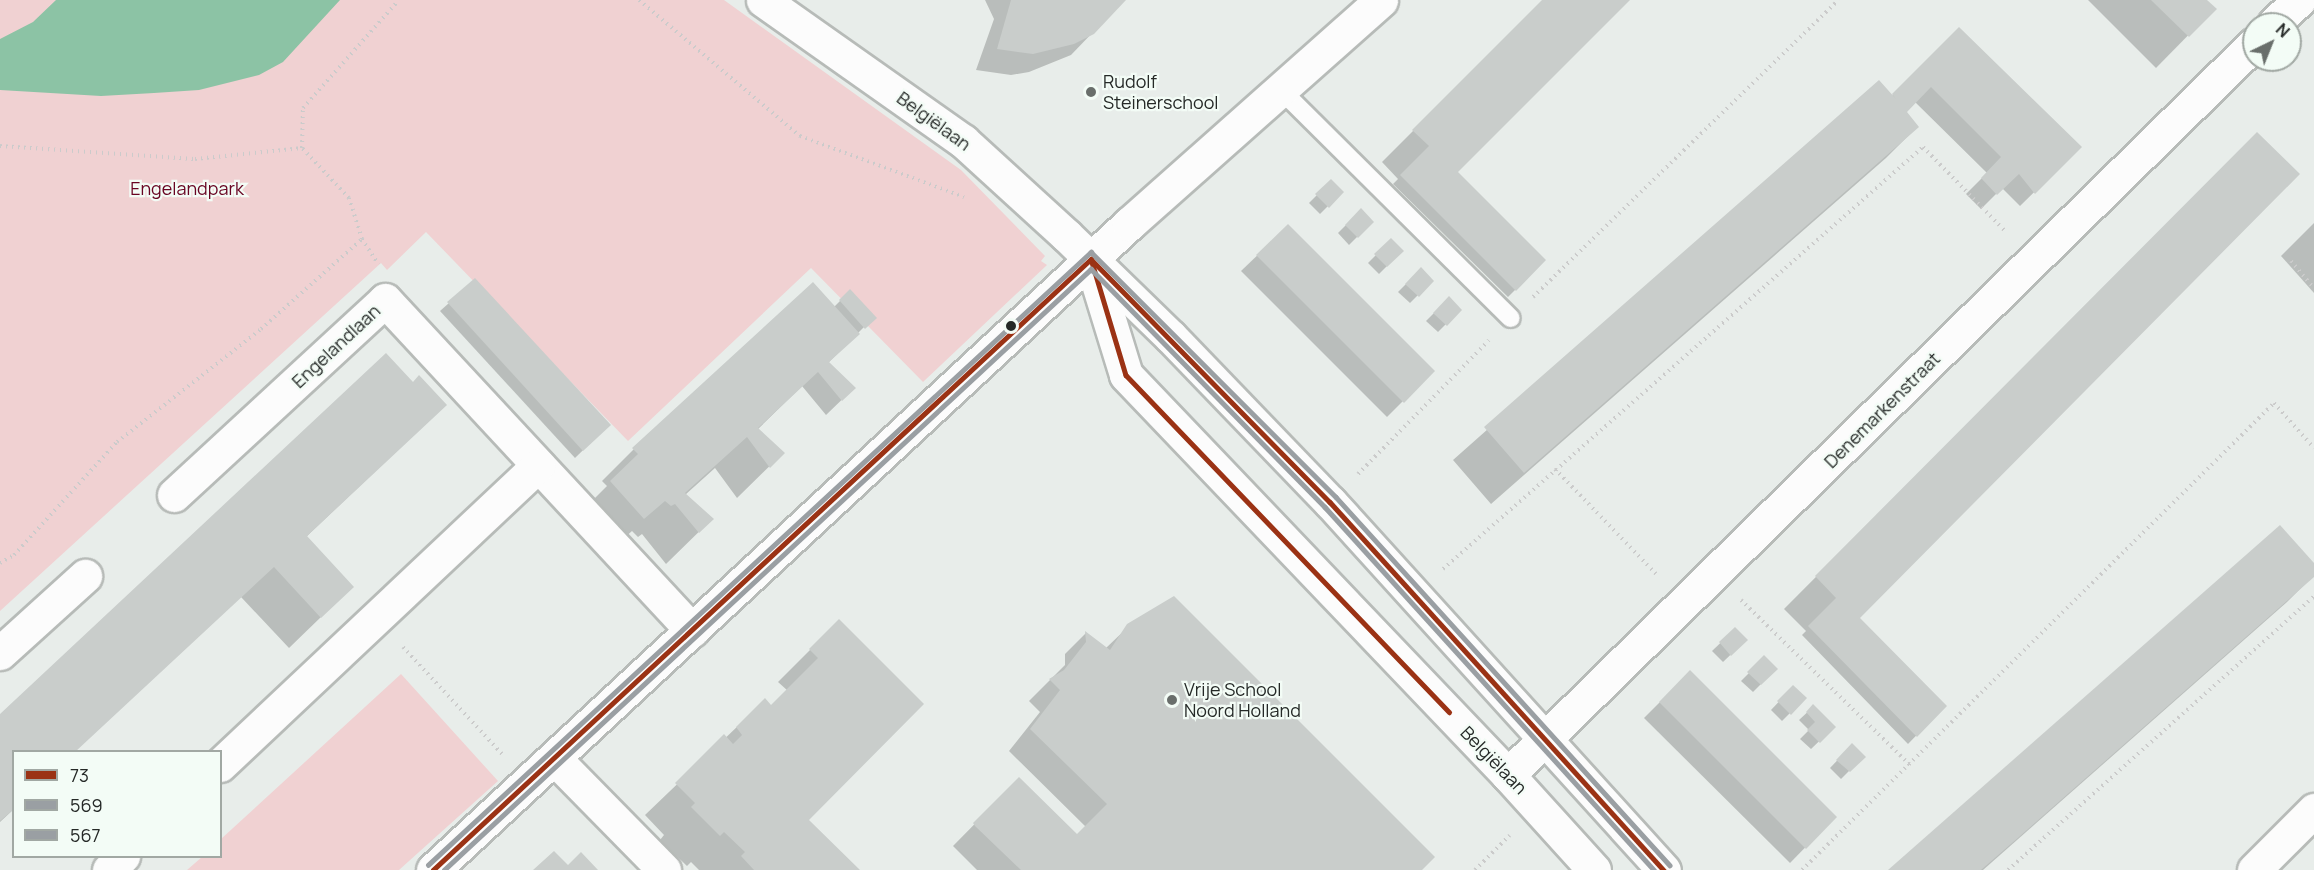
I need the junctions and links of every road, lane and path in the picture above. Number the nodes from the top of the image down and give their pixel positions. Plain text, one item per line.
1 (399, 0) edge
2 (639, 0) edge
3 (764, 0) edge
4 (1381, 0) edge
5 (1838, 0) edge
6 (2299, 0) edge
7 (2286, 12) edge
8 (2242, 56) edge
9 (1280, 88) junction
10 (0, 146) edge
11 (302, 148) junction
12 (966, 198) dead end
13 (1091, 259) junction
14 (2034, 261) junction
15 (2291, 261) dead end
16 (2314, 288) edge
17 (1511, 318) junction
18 (2314, 448) edge
19 (538, 465) junction
20 (1555, 469) junction
21 (1355, 477) dead end
22 (174, 495) dead end
23 (0, 562) edge
24 (1441, 572) dead end
25 (1715, 574) junction
26 (86, 576) dead end
27 (2314, 596) edge
28 (1685, 604) junction
29 (376, 618) junction
30 (692, 630) junction
31 (0, 652) edge
32 (1546, 740) junction
33 (554, 758) junction
34 (222, 763) edge
35 (1911, 766) junction
36 (1508, 775) junction
37 (529, 782) junction
38 (1539, 807) junction
39 (2314, 810) edge
40 (121, 858) edge
41 (109, 870) edge
42 (433, 870) edge
43 (664, 870) edge
44 (1475, 870) edge
45 (1594, 870) edge
46 (1664, 870) edge
47 (1802, 870) edge
48 (2008, 870) edge
49 (2254, 870) edge

1 - 11 path
2 - 12 path
3 - 13 street, Belgiëlaan
4 - 9 street
5 - 17 path
6 - 7 street
8 - 14 street, Denemarkenstraat
9 - 13 street
9 - 17 lane
10 - 11 path
11 - 23 path
13 - 30 street
13 - 32 street, Belgiëlaan
13 - 36 street, Belgiëlaan
14 - 20 path
14 - 25 street, Denemarkenstraat
15 - 16 path
17 - 21 path
18 - 35 path
19 - 22 street, Engelandlaan
19 - 29 street
19 - 30 street, Engelandlaan
20 - 24 path
20 - 28 path
25 - 28 street, Denemarkenstraat
25 - 35 path
26 - 31 street
27 - 48 path
28 - 32 street, Denemarkenstraat
29 - 34 street
29 - 37 path
30 - 33 street
32 - 36 street, Denemarkenstraat
32 - 46 street, Belgiëlaan
33 - 37 street
33 - 43 street
35 - 47 path
36 - 38 street, Belgiëlaan
37 - 42 street
38 - 44 path
38 - 45 street, Belgiëlaan
39 - 49 street
40 - 41 street

